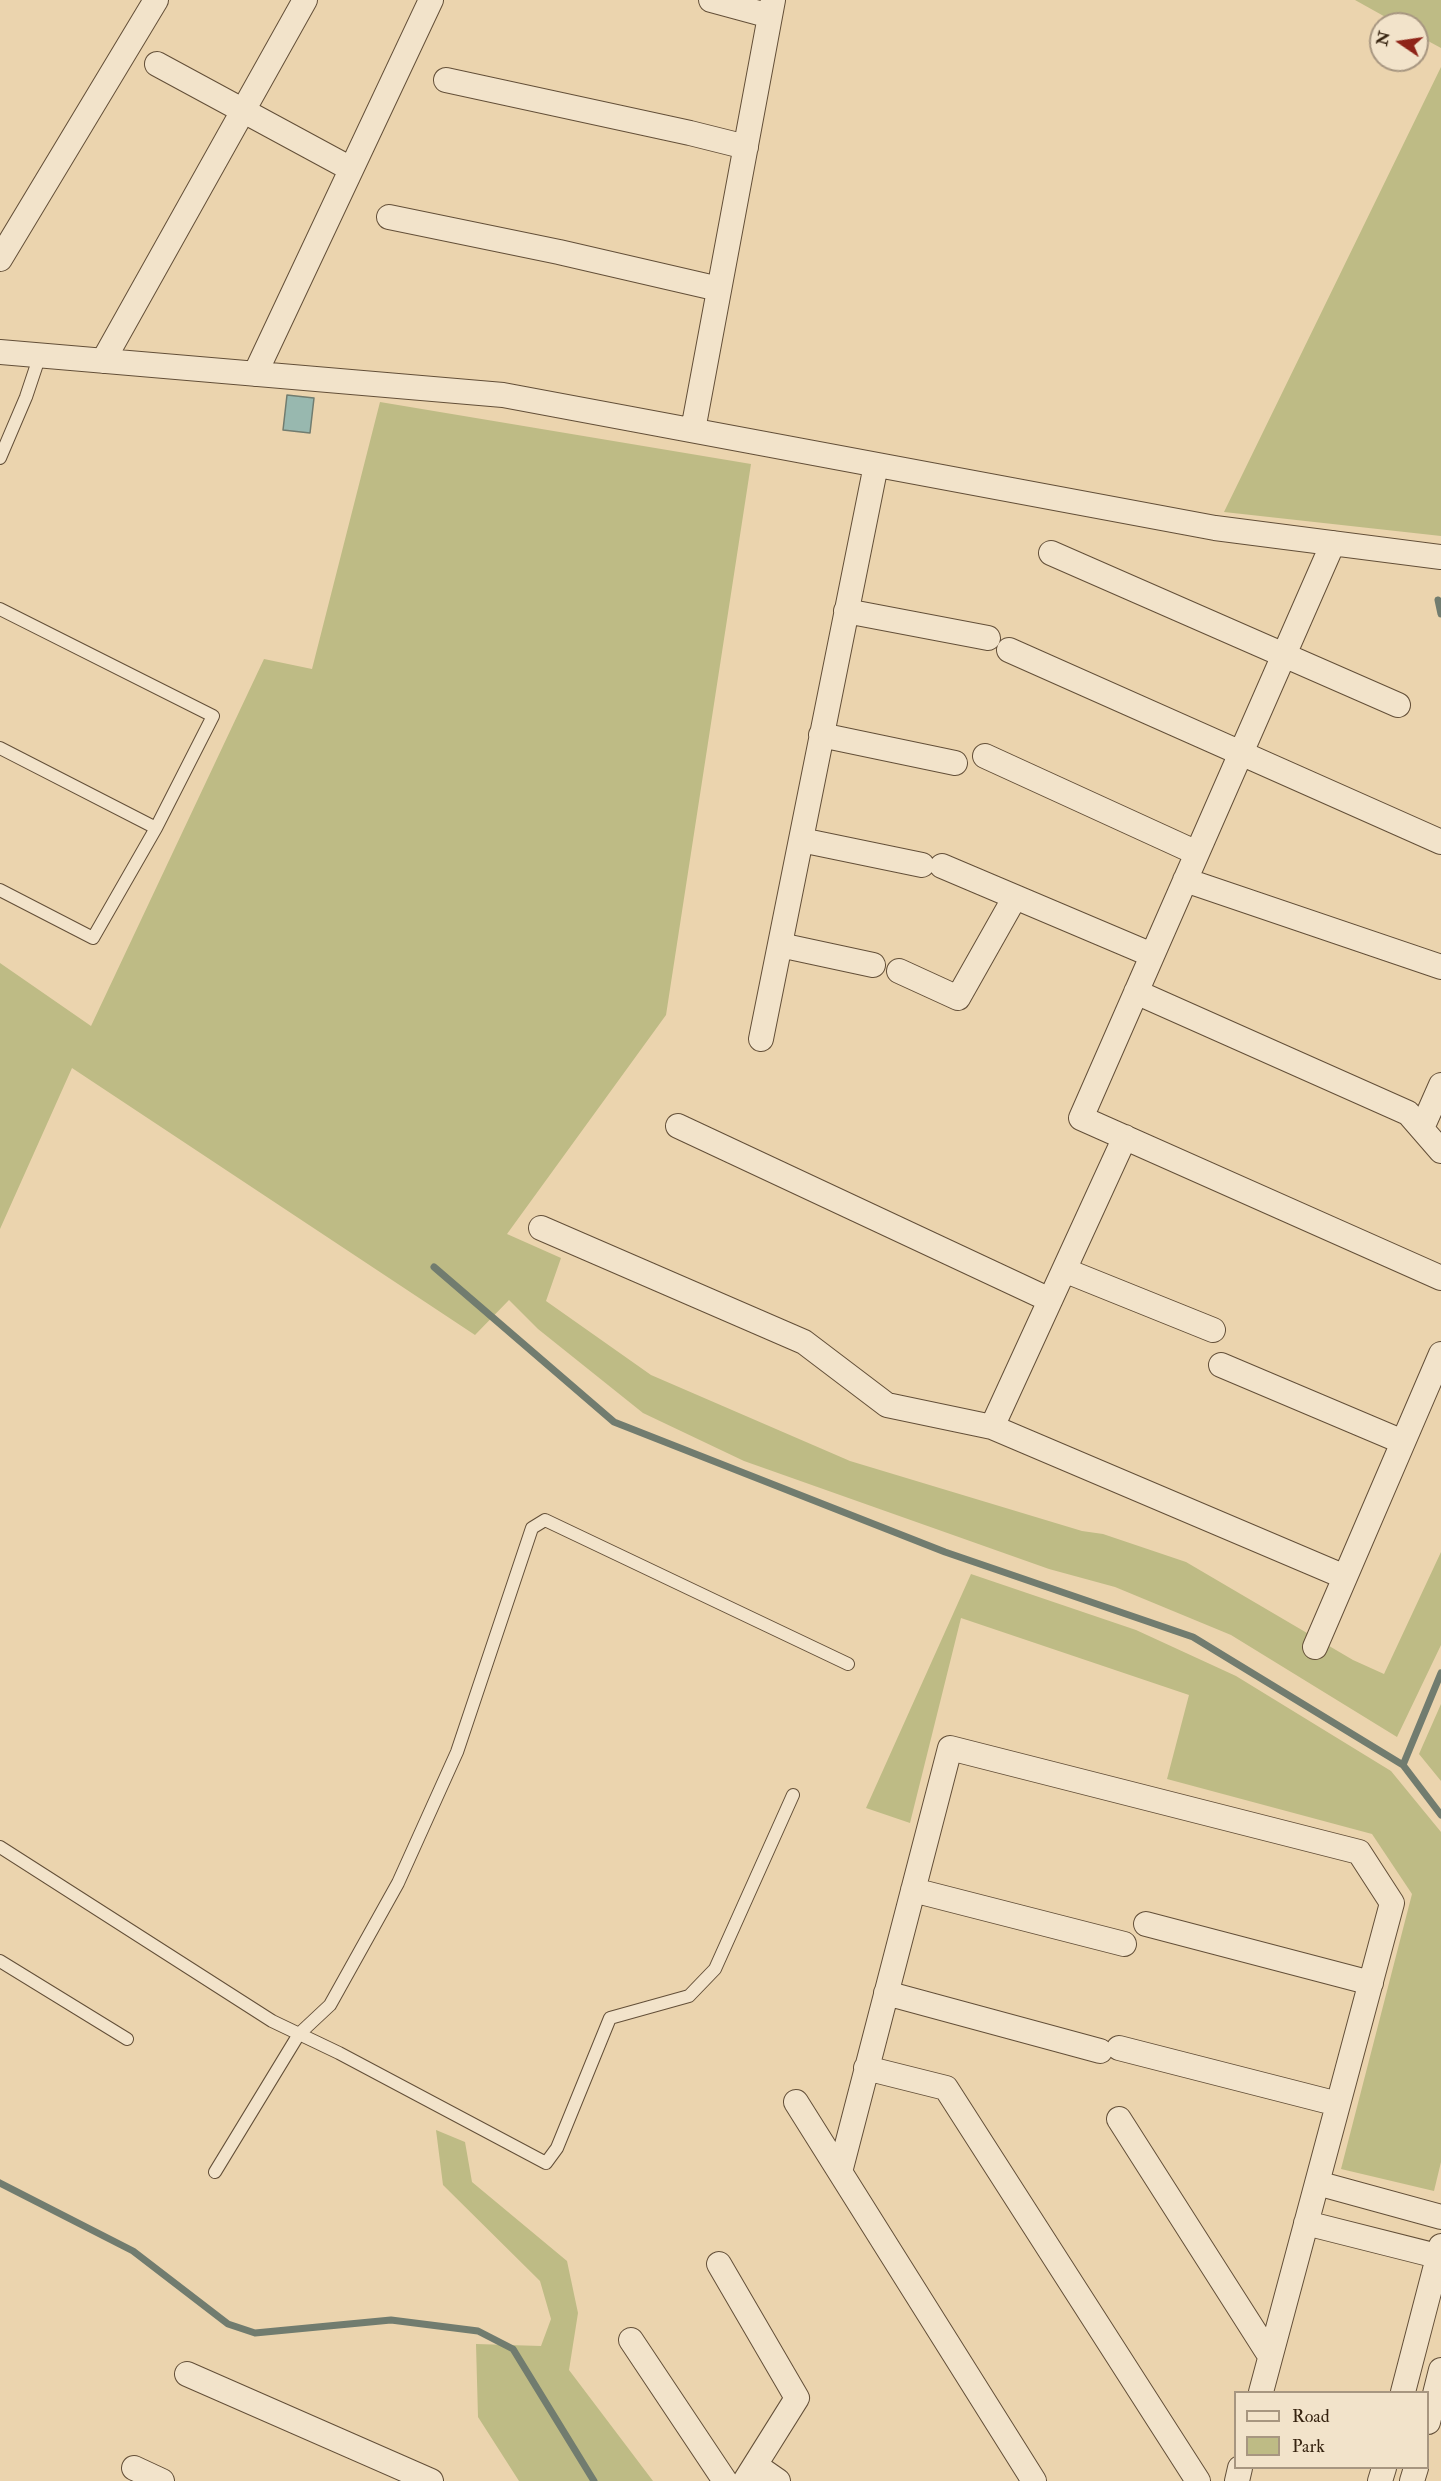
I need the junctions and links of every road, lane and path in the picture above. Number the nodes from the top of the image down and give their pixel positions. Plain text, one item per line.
1 (156, 0) edge
2 (305, 0) edge
3 (431, 0) edge
4 (711, 0) edge
5 (772, 8) edge
6 (157, 64) dead end
7 (446, 80) dead end
8 (243, 111) junction
9 (746, 147) junction
10 (351, 169) junction
11 (389, 217) dead end
12 (0, 259) edge
13 (719, 289) junction
14 (0, 352) edge
15 (40, 355) junction
16 (103, 361) junction
17 (255, 374) junction
18 (693, 430) junction
19 (0, 458) edge
20 (876, 465) junction
21 (1333, 543) junction
22 (1051, 553) dead end
23 (1441, 557) edge
24 (0, 609) edge
25 (846, 611) junction
26 (988, 638) dead end
27 (1009, 650) dead end
28 (1283, 656) junction
29 (1398, 705) dead end
30 (821, 735) junction
31 (0, 748) edge
32 (1240, 754) junction
33 (985, 756) dead end
34 (955, 763) dead end
35 (156, 828) junction
36 (801, 840) junction
37 (1441, 842) edge
38 (1197, 853) junction
39 (1185, 880) junction
40 (0, 890) edge
41 (1015, 897) junction
42 (780, 945) junction
43 (1152, 955) junction
44 (873, 965) dead end
45 (1441, 967) edge
46 (900, 971) dead end
47 (1136, 992) junction
48 (761, 1039) dead end
49 (1441, 1085) edge
50 (678, 1126) dead end
51 (1422, 1128) junction
52 (1125, 1137) junction
53 (1441, 1151) edge
54 (541, 1228) dead end
55 (1064, 1270) junction
56 (1441, 1278) edge
57 (1050, 1300) junction
58 (1213, 1330) dead end
59 (1441, 1354) edge
60 (1221, 1365) dead end
61 (992, 1427) junction
62 (1403, 1442) junction
63 (1345, 1577) junction
64 (1315, 1647) dead end
65 (848, 1664) dead end
66 (794, 1795) dead end
67 (0, 1847) edge
68 (913, 1890) junction
69 (1146, 1923) dead end
70 (1124, 1944) dead end
71 (0, 1961) edge
72 (1371, 1983) junction
73 (886, 1993) junction
74 (299, 2034) junction
75 (127, 2039) dead end
76 (866, 2068) junction
77 (796, 2102) dead end
78 (1338, 2104) junction
79 (1119, 2119) dead end
80 (214, 2172) dead end
81 (840, 2172) junction
82 (1317, 2183) junction
83 (1441, 2217) edge
84 (1306, 2223) junction
85 (1440, 2253) edge
86 (719, 2264) dead end
87 (631, 2340) dead end
88 (1270, 2356) junction
89 (1441, 2370) edge
90 (187, 2374) dead end
91 (1261, 2391) edge
92 (1403, 2391) edge
93 (1429, 2418) edge
94 (134, 2468) dead end
95 (750, 2473) edge
96 (162, 2481) edge
97 (431, 2481) edge
98 (724, 2481) edge
99 (778, 2481) edge
100 (1034, 2481) edge
101 (1198, 2481) edge

1 - 12 street
2 - 8 street
3 - 10 street
4 - 5 street
5 - 9 street
6 - 8 street
7 - 9 street
8 - 10 street
8 - 16 street
9 - 13 street
10 - 17 street
11 - 13 street
13 - 18 street
14 - 15 street
15 - 16 street
15 - 19 lane
16 - 17 street
17 - 18 street
18 - 20 street
20 - 21 street
20 - 25 street
21 - 23 street
21 - 28 street
22 - 28 street
24 - 35 lane
25 - 26 street
25 - 30 street
27 - 32 street
28 - 29 street
28 - 32 street
30 - 34 street
30 - 36 street
31 - 35 lane
32 - 37 street
32 - 38 street
33 - 38 street
35 - 40 lane
36 - 41 street
36 - 42 street
38 - 39 street
39 - 43 street
39 - 45 street
41 - 43 street
41 - 46 street
42 - 44 street
42 - 48 street
43 - 47 street
47 - 51 street
47 - 52 street
49 - 51 street
50 - 57 street
51 - 53 street
52 - 55 street
52 - 56 street
54 - 61 street
55 - 57 street
55 - 58 street
57 - 61 street
59 - 62 street
60 - 62 street
61 - 63 street
62 - 63 street
63 - 64 street
65 - 74 lane
66 - 74 lane
67 - 74 lane
68 - 70 street
68 - 72 street
68 - 73 street
69 - 72 street
71 - 75 lane
72 - 78 street
73 - 76 street
73 - 78 street
74 - 80 lane
76 - 81 street
76 - 101 street
77 - 81 street
78 - 82 street
79 - 88 street
81 - 100 street
82 - 83 street
82 - 84 street
84 - 85 street
84 - 88 street
85 - 92 street
86 - 95 street
87 - 98 street
88 - 91 street
89 - 93 street
90 - 97 street
94 - 96 street
95 - 99 street

